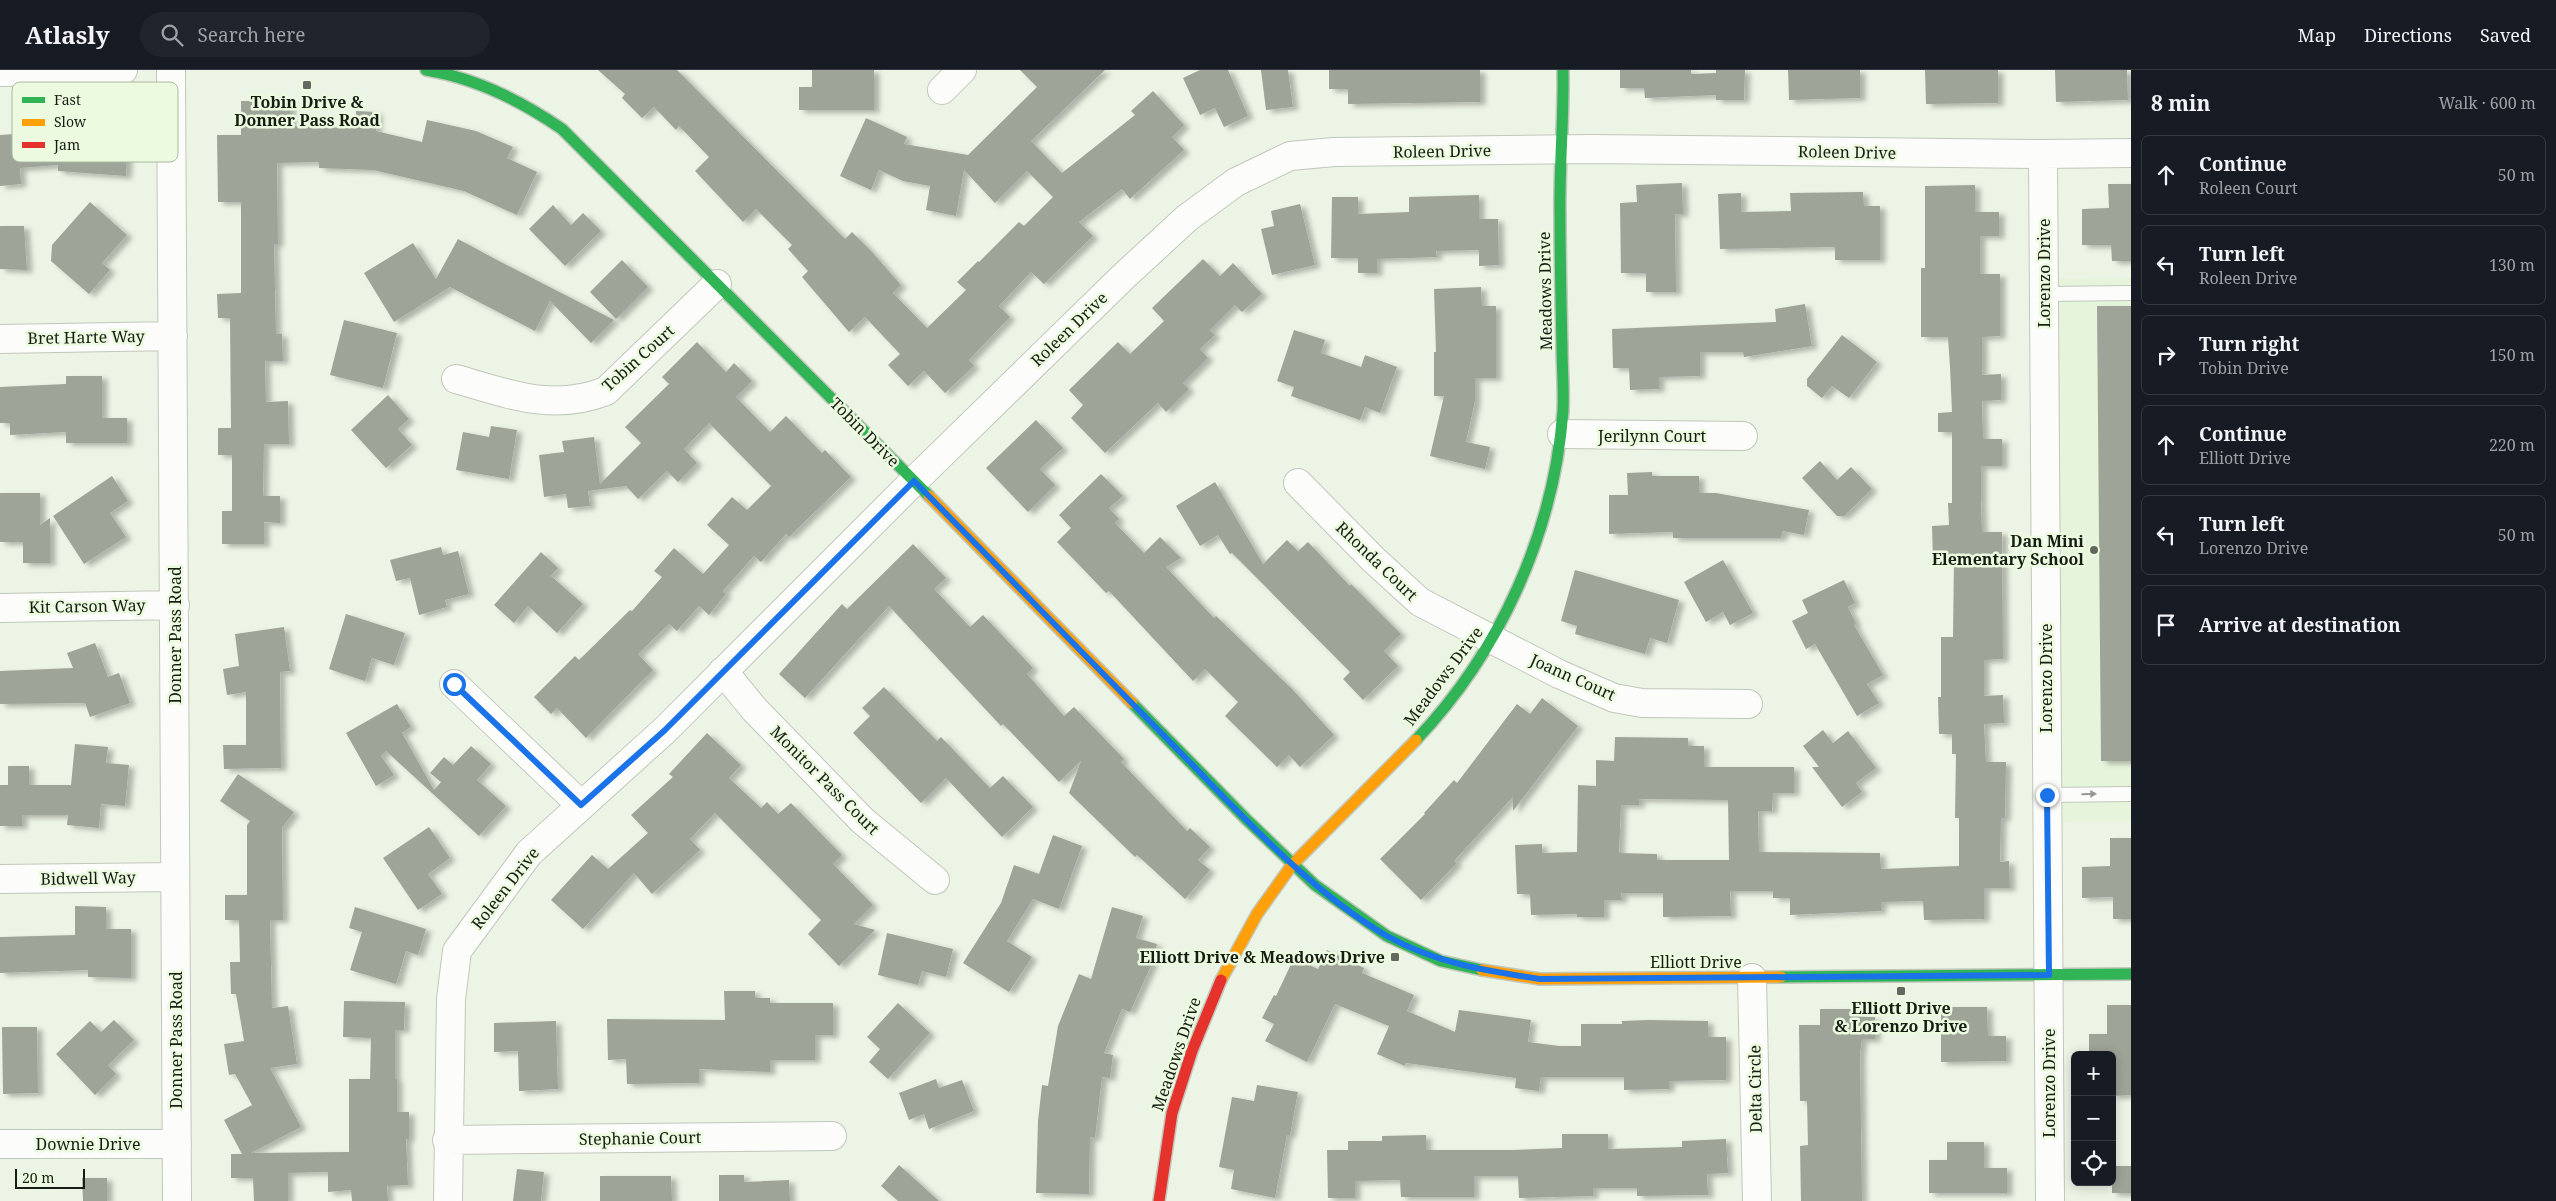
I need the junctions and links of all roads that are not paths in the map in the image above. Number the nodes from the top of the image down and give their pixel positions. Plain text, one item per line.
1 (122, 70) edge
2 (426, 70) edge
3 (962, 70) edge
4 (1564, 70) edge
5 (0, 72) edge
6 (942, 90) dead end
7 (1562, 149) junction
8 (2131, 153) edge
9 (2043, 154) junction
10 (172, 162) edge
11 (717, 284) junction
12 (2131, 293) edge
13 (2044, 294) junction
14 (173, 336) junction
15 (0, 339) edge
16 (456, 379) dead end
17 (1562, 434) junction
18 (1743, 436) dead end
19 (914, 481) junction
20 (1298, 483) dead end
21 (175, 605) junction
22 (0, 608) edge
23 (1493, 640) junction
24 (723, 671) junction
25 (454, 684) dead end
26 (1748, 704) dead end
27 (2131, 794) edge
28 (2047, 795) junction
29 (581, 805) junction
30 (1293, 863) junction
31 (175, 877) junction
32 (0, 879) edge
33 (935, 880) dead end
34 (2131, 974) edge
35 (2049, 975) junction
36 (1752, 978) junction
37 (832, 1136) dead end
38 (448, 1140) junction
39 (0, 1144) edge
40 (176, 1144) junction
41 (177, 1201) edge
42 (448, 1201) edge
43 (1159, 1201) edge
44 (1757, 1201) edge
45 (2050, 1201) edge

1 - 5 street
2 - 11 street, Tobin Drive
3 - 6 street
4 - 7 street, Meadows Drive
7 - 9 street, Roleen Drive
7 - 17 street, Meadows Drive
7 - 19 street, Roleen Drive
8 - 9 street, Roleen Drive
9 - 13 street, Lorenzo Drive
10 - 14 street, Donner Pass Road
11 - 16 street, Tobin Court
11 - 19 street, Tobin Drive
12 - 13 lane
13 - 28 street, Lorenzo Drive
14 - 15 street, Bret Harte Way
14 - 21 street, Donner Pass Road
17 - 18 street, Jerilynn Court
17 - 23 street, Meadows Drive
19 - 24 street, Roleen Drive
19 - 30 street, Tobin Drive
20 - 23 street, Rhonda Court
21 - 22 street, Kit Carson Way
21 - 31 street, Donner Pass Road
23 - 26 street, Joann Court
23 - 30 street, Meadows Drive
24 - 29 street, Roleen Drive
24 - 33 street, Monitor Pass Court
25 - 29 street
28 -> 27 lane
28 - 35 street, Lorenzo Drive
29 - 38 street, Roleen Drive
30 - 36 street, Elliott Drive
30 - 43 street, Meadows Drive
31 - 32 street, Bidwell Way
31 - 40 street, Donner Pass Road
34 - 35 street, Elliott Drive
35 - 36 street, Elliott Drive
35 - 45 street, Lorenzo Drive
36 - 44 street, Delta Circle
37 - 38 street, Stephanie Court
38 - 42 street, Roleen Drive
39 - 40 street, Downie Drive
40 - 41 street, Donner Pass Road

